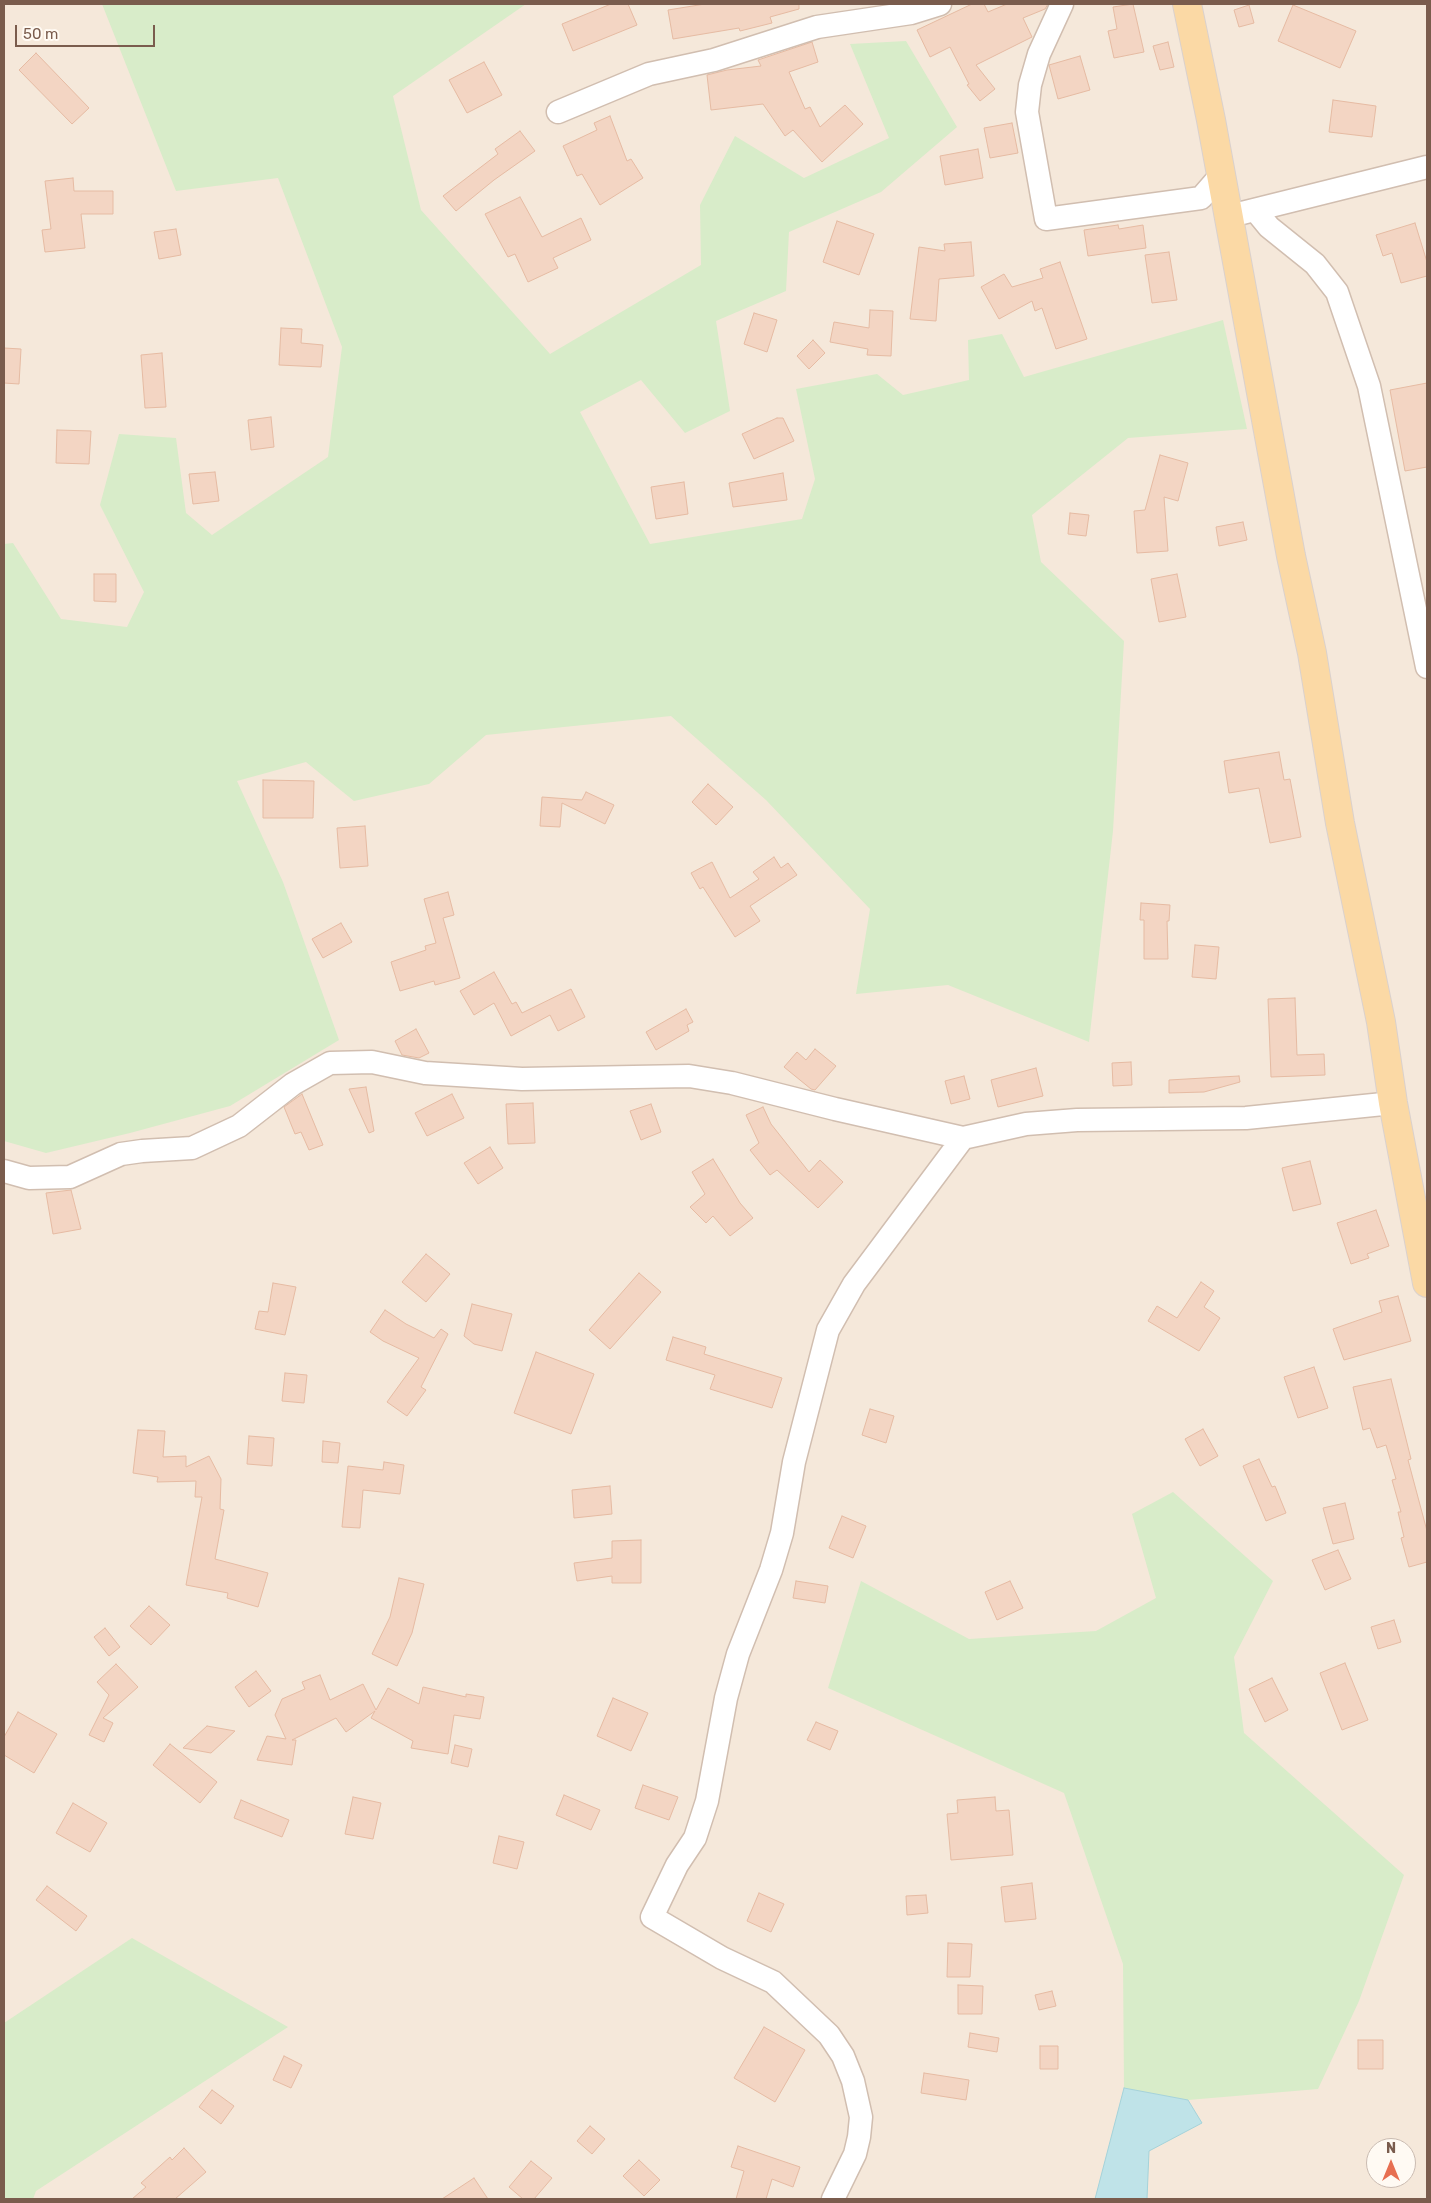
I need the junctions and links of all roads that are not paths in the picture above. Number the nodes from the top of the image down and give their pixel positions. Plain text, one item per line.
1 (940, 4) edge
2 (1062, 4) edge
3 (1187, 4) edge
4 (558, 112) dead end
5 (1427, 167) edge
6 (1221, 175) junction
7 (1255, 210) junction
8 (1228, 215) junction
9 (1427, 667) edge
10 (1393, 1103) junction
11 (963, 1138) junction
12 (4, 1172) edge
13 (1427, 1284) edge
14 (833, 2199) edge

1 - 4 street
2 - 6 street
3 - 6 main road
5 - 7 street
6 - 8 main road
7 - 8 street
7 - 9 street
8 - 10 main road
10 - 11 street
10 - 13 main road
11 - 12 street
11 - 14 street

